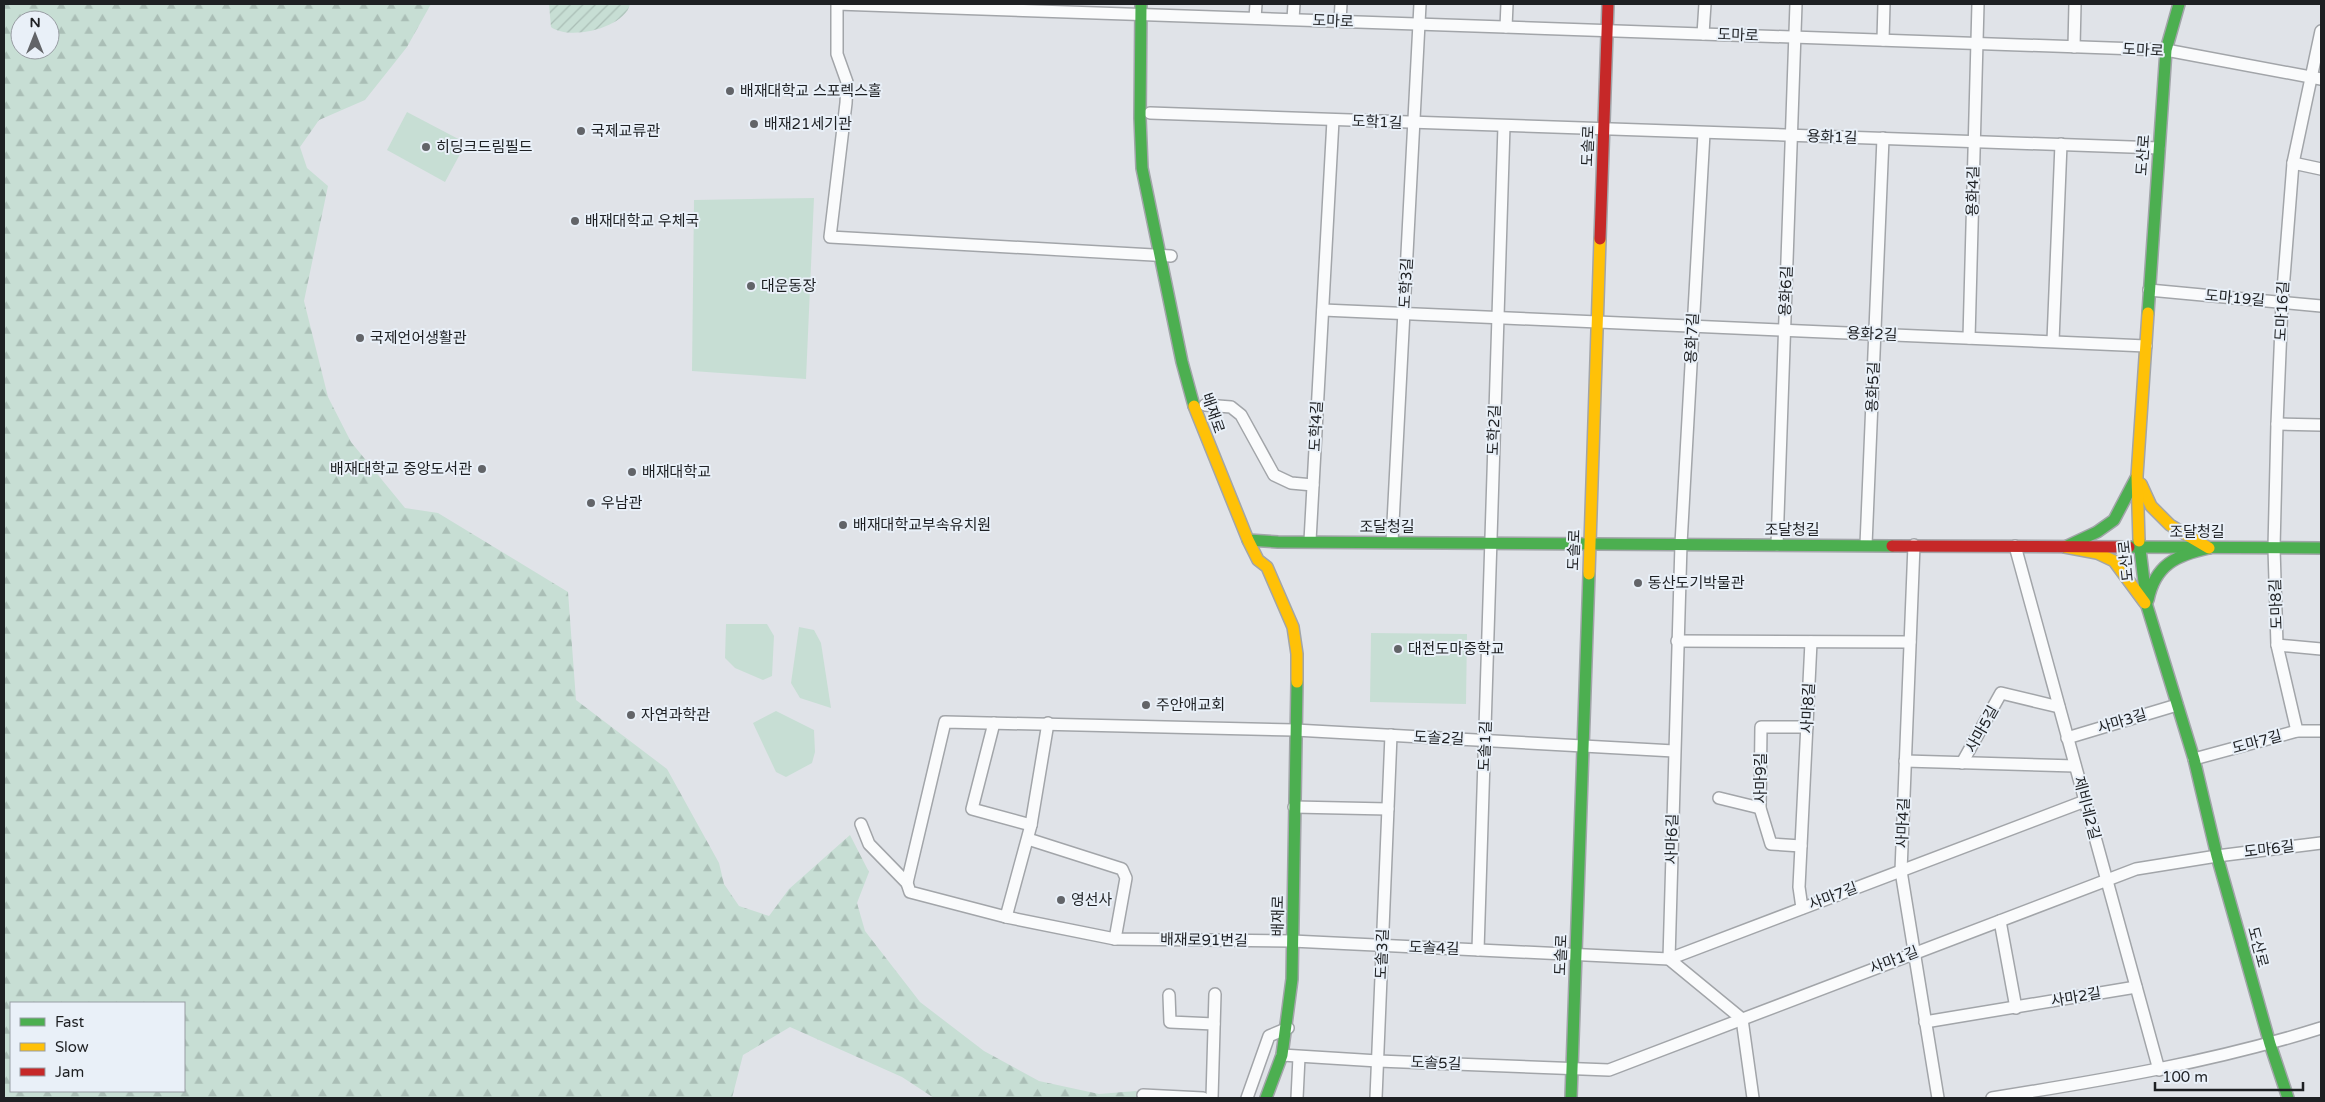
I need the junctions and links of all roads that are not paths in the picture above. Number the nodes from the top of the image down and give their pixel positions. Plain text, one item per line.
1 (837, 4) edge
2 (1212, 4) edge
3 (1256, 4) edge
4 (1294, 4) edge
5 (1341, 4) edge
6 (1420, 4) edge
7 (1507, 4) edge
8 (1608, 4) edge
9 (1705, 4) edge
10 (1796, 4) edge
11 (1884, 4) edge
12 (1978, 4) edge
13 (2075, 4) edge
14 (2179, 4) edge
15 (1146, 9) edge
16 (1212, 16) junction
17 (1256, 18) junction
18 (1293, 19) junction
19 (1340, 21) junction
20 (1419, 24) junction
21 (1506, 27) junction
22 (1607, 30) junction
23 (2321, 31) edge
24 (1703, 34) junction
25 (1795, 37) junction
26 (1883, 40) junction
27 (1976, 44) junction
28 (2074, 47) junction
29 (2166, 50) junction
30 (2316, 78) edge
31 (1150, 113) junction
32 (1333, 120) junction
33 (1415, 123) junction
34 (1504, 126) junction
35 (1604, 129) junction
36 (1704, 132) junction
37 (1792, 136) junction
38 (1883, 138) junction
39 (1974, 142) junction
40 (2061, 144) junction
41 (2159, 148) junction
42 (2293, 163) junction
43 (1150, 164) junction
44 (2321, 169) edge
45 (1165, 256) junction
46 (2149, 290) junction
47 (2282, 303) junction
48 (2321, 306) edge
49 (1323, 310) junction
50 (1404, 314) junction
51 (1497, 317) junction
52 (1186, 321) dead end
53 (1597, 322) junction
54 (1693, 326) junction
55 (1785, 330) junction
56 (1875, 334) junction
57 (1969, 338) junction
58 (2053, 341) junction
59 (2146, 346) junction
60 (1194, 358) dead end
61 (1182, 362) junction
62 (1201, 387) dead end
63 (1206, 405) junction
64 (2277, 424) junction
65 (2321, 425) edge
66 (2137, 476) junction
67 (1313, 485) junction
68 (1258, 532) junction
69 (1248, 540) junction
70 (1310, 542) junction
71 (1392, 542) junction
72 (1491, 543) junction
73 (1590, 544) junction
74 (1681, 544) junction
75 (1777, 545) junction
76 (1866, 545) junction
77 (1914, 545) junction
78 (2015, 546) junction
79 (2065, 546) junction
80 (2139, 547) junction
81 (2209, 548) junction
82 (2274, 548) junction
83 (2321, 548) edge
84 (1267, 567) junction
85 (2146, 606) junction
86 (1677, 641) junction
87 (1811, 642) junction
88 (1910, 642) junction
89 (2277, 645) junction
90 (2321, 649) edge
91 (2178, 705) junction
92 (2059, 707) junction
93 (994, 723) junction
94 (1048, 723) junction
95 (1807, 727) junction
96 (1295, 730) junction
97 (2297, 731) junction
98 (2321, 732) edge
99 (1391, 736) junction
100 (2067, 738) junction
101 (1485, 741) junction
102 (1583, 746) junction
103 (1674, 750) junction
104 (2194, 759) junction
105 (1905, 762) junction
106 (1962, 764) junction
107 (2075, 766) junction
108 (1719, 798) dead end
109 (2084, 800) junction
110 (1294, 807) junction
111 (1760, 808) junction
112 (1388, 809) junction
113 (861, 824) dead end
114 (1031, 825) junction
115 (1028, 839) junction
116 (2321, 843) edge
117 (1801, 846) junction
118 (2218, 856) junction
119 (1901, 870) junction
120 (2106, 880) junction
121 (907, 883) junction
122 (1802, 908) junction
123 (1006, 917) junction
124 (2000, 921) junction
125 (1115, 939) junction
126 (1292, 941) junction
127 (1382, 946) junction
128 (1478, 950) junction
129 (1914, 952) junction
130 (1576, 954) junction
131 (1669, 959) junction
132 (2136, 987) junction
133 (1215, 994) dead end
134 (1169, 995) dead end
135 (2016, 1008) junction
136 (1742, 1019) junction
137 (1925, 1022) junction
138 (1214, 1024) junction
139 (1288, 1028) junction
140 (2321, 1028) edge
141 (2270, 1044) junction
142 (1282, 1055) junction
143 (1299, 1057) junction
144 (1378, 1061) junction
145 (1572, 1068) junction
146 (2159, 1070) junction
147 (1143, 1095) dead end
148 (1203, 1098) edge
149 (1212, 1098) edge
150 (1247, 1098) edge
151 (1266, 1098) edge
152 (1298, 1098) edge
153 (1376, 1098) edge
154 (1571, 1098) edge
155 (1753, 1098) edge
156 (1938, 1098) edge
157 (1992, 1098) edge
158 (2288, 1098) edge

1 - 15 street
1 - 45 street
2 - 16 street
3 - 17 street
4 - 18 street
5 - 19 street
6 - 20 street, 도학3길
7 - 21 street
8 - 22 main road, 도솔로
9 - 24 street
10 - 25 street, 용화6길
11 - 26 street
12 - 27 street, 용화4길
13 - 28 street
14 - 29 main road, 도산로
15 - 16 street, 도마로
15 - 31 main road, 배재로
15 - 43 main road, 배재로
16 - 17 street, 도마로
17 - 18 street, 도마로
18 - 19 street, 도마로
19 - 20 street, 도마로
20 - 21 street, 도마로
20 - 33 street, 도학3길
21 - 22 street, 도마로
22 - 24 street, 도마로
22 - 35 main road, 도솔로
23 - 30 street, 도마16길
24 - 25 street, 도마로
25 - 26 street, 도마로
25 - 37 street, 용화6길
26 - 27 street, 도마로
27 - 28 street, 도마로
27 - 39 street, 용화4길
28 - 29 street, 도마로
29 - 30 street, 도마로
29 - 41 main road, 도산로
30 - 42 street, 도마16길
31 - 32 street, 도학1길
31 - 43 main road, 배재로
32 - 33 street, 도학1길
32 - 49 street, 도학4길
33 - 34 street, 도학1길
33 - 50 street, 도학3길
34 - 35 street, 도학1길
34 - 51 street, 도학2길
35 - 36 street, 용화1길
35 - 53 main road, 도솔로
36 - 37 street, 용화1길
36 - 54 street, 용화7길
37 - 38 street, 용화1길
37 - 55 street, 용화6길
38 - 39 street, 용화1길
38 - 56 street, 용화5길
39 - 40 street, 용화1길
39 - 57 street, 용화4길
40 - 41 street, 용화1길
40 - 58 street
41 - 46 main road, 도산로
42 - 44 street
42 - 47 street, 도마16길
43 - 45 main road, 배재로
45 - 52 main road, 배재로
45 - 61 main road, 배재로
46 - 47 street, 도마19길
46 - 59 main road, 도산로
47 - 48 street, 도마19길
47 - 64 street, 도마16길
49 - 50 street
49 - 67 street, 도학4길
50 - 51 street
50 - 71 street, 도학3길
51 - 53 street
51 - 72 street, 도학2길
53 - 54 street, 용화2길
53 - 73 main road, 도솔로
54 - 55 street, 용화2길
54 - 74 street, 용화7길
55 - 56 street, 용화2길
55 - 75 street, 용화6길
56 - 57 street, 용화2길
56 - 76 street, 용화5길
57 - 58 street, 용화2길
58 - 59 street, 용화2길
59 - 66 main road, 도산로
60 - 61 main road
61 - 69 main road, 배재로
62 - 63 main road, 배재로
63 - 67 street
63 - 68 main road, 배재로
64 - 65 street
64 - 82 street, 도마16길
66 - 79 main road
66 - 80 main road, 도산로
66 - 81 main road
67 - 70 street, 도학4길
68 - 69 main road, 조달청길
68 - 70 main road, 조달청길
68 - 84 main road, 배재로
69 - 84 main road, 배재로
70 - 71 main road, 조달청길
71 - 72 main road, 조달청길
72 - 73 main road, 조달청길
72 - 101 street, 도솔1길
73 - 74 main road, 조달청길
73 - 102 main road, 도솔로
74 - 75 main road, 조달청길
74 - 86 street, 사마6길
75 - 76 main road, 조달청길
76 - 77 main road, 조달청길
77 - 78 main road, 조달청길
77 - 88 street, 사마4길
78 - 79 main road, 조달청길
78 - 92 street, 제비네2길
79 - 80 main road, 조달청길
79 - 85 main road
80 - 81 main road, 조달청길
80 - 85 main road, 도산로
81 - 82 main road, 조달청길
81 - 85 main road
82 - 83 main road, 조달청길
82 - 89 street, 도마8길
84 - 96 main road, 배재로
85 - 91 main road, 도산로
86 - 87 street
86 - 103 street, 사마6길
87 - 88 street
87 - 95 street, 사마8길
88 - 105 street, 사마4길
89 - 90 street, 도마8길
89 - 97 street
91 - 100 street, 사마3길
91 - 104 main road, 도산로
92 - 100 street, 제비네2길
92 - 106 street, 사마5길
93 - 94 street
93 - 114 street
93 - 121 street
94 - 96 street
94 - 114 street
95 - 111 street, 사마9길
95 - 117 street, 사마8길
96 - 99 street, 도솔2길
96 - 110 main road, 배재로
97 - 98 street, 도마7길
97 - 104 street, 도마7길
99 - 101 street, 도솔2길
99 - 112 street, 도솔3길
100 - 107 street, 제비네2길
101 - 102 street, 도솔2길
101 - 128 street, 도솔1길
102 - 103 street, 도솔2길
102 - 130 main road, 도솔로
103 - 131 street, 사마6길
104 - 118 main road, 도산로
105 - 106 street, 사마5길
105 - 119 street, 사마4길
106 - 107 street, 사마5길
107 - 109 street, 제비네2길
108 - 111 street
109 - 119 street, 사마7길
109 - 120 street, 제비네2길
110 - 112 street
110 - 126 main road, 배재로
111 - 117 street, 사마9길
112 - 127 street, 도솔3길
113 - 121 street, 배재로91번길
114 - 115 street
115 - 123 street
115 - 125 street
116 - 118 street, 도마6길
117 - 122 street, 사마8길
118 - 120 street, 사마1길
118 - 141 main road, 도산로
119 - 122 street, 사마7길
119 - 129 street, 사마4길
120 - 124 street, 사마1길
120 - 132 street, 제비네2길
121 - 123 street, 배재로91번길
122 - 131 street, 사마7길
123 - 125 street, 배재로91번길
124 - 129 street, 사마1길
124 - 135 street
125 - 126 street, 배재로91번길
126 - 127 street, 도솔4길
126 - 139 main road, 배재로
127 - 128 street, 도솔4길
127 - 144 street, 도솔3길
128 - 130 street, 도솔4길
129 - 136 street, 사마1길
129 - 137 street, 사마4길
130 - 131 street, 사마7길
130 - 145 main road, 도솔로
131 - 136 street
132 - 135 street, 사마2길
132 - 146 street, 제비네2길
133 - 138 street
134 - 138 street
135 - 137 street, 사마2길
136 - 145 street, 사마1길
136 - 155 street
137 - 156 street, 사마4길
138 - 149 street
139 - 142 main road, 배재로
139 - 150 street
140 - 141 street
141 - 146 street
141 - 158 main road, 도산로
142 - 143 street, 도솔5길
142 - 151 main road, 배재로
143 - 144 street, 도솔5길
143 - 152 street
144 - 145 street, 도솔5길
144 - 153 street, 도솔3길
145 - 154 main road, 도솔로
146 - 157 street
147 - 148 street

